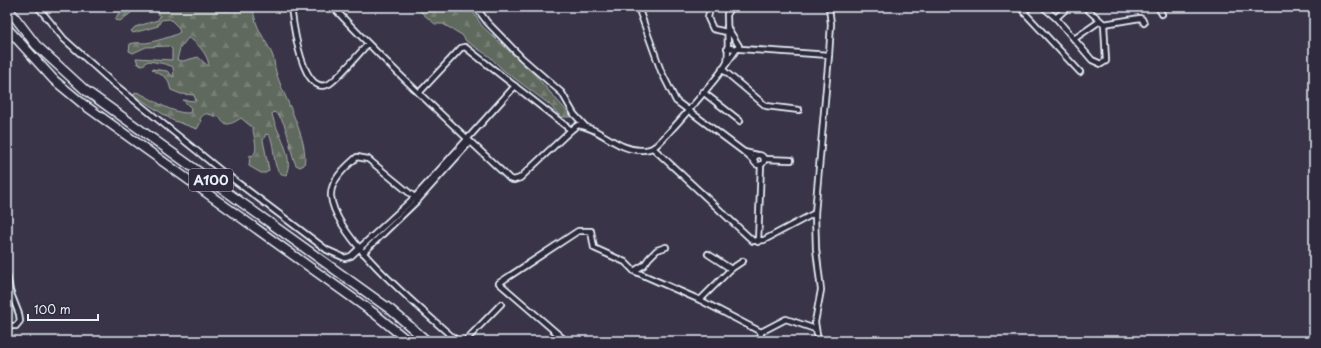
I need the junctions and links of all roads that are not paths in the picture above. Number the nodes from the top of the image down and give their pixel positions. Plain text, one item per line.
1 (7, 7) edge
2 (38, 7) edge
3 (291, 7) edge
4 (333, 7) edge
5 (476, 7) edge
6 (638, 7) edge
7 (710, 7) edge
8 (730, 7) edge
9 (829, 7) edge
10 (1030, 7) edge
11 (1043, 7) edge
12 (1068, 7) edge
13 (1085, 7) edge
14 (1158, 7) edge
15 (1162, 14) dead end
16 (1056, 18) junction
17 (1102, 22) junction
18 (1144, 23) dead end
19 (7, 28) edge
20 (727, 30) junction
21 (1074, 39) junction
22 (368, 44) junction
23 (727, 48) junction
24 (739, 49) junction
25 (829, 55) junction
26 (727, 62) junction
27 (722, 69) junction
28 (1080, 72) dead end
29 (515, 86) junction
30 (703, 92) junction
31 (419, 93) junction
32 (799, 110) dead end
33 (688, 111) junction
34 (740, 121) dead end
35 (585, 126) junction
36 (571, 130) junction
37 (468, 141) junction
38 (654, 148) junction
39 (744, 152) junction
40 (757, 155) junction
41 (764, 159) junction
42 (790, 160) dead end
43 (755, 163) junction
44 (761, 165) junction
45 (224, 174) junction
46 (210, 179) junction
47 (416, 199) junction
48 (814, 214) junction
49 (758, 242) junction
50 (666, 247) dead end
51 (361, 251) junction
52 (708, 254) dead end
53 (742, 261) dead end
54 (731, 269) junction
55 (634, 271) junction
56 (7, 275) edge
57 (700, 300) junction
58 (501, 304) dead end
59 (7, 326) edge
60 (815, 329) junction
61 (761, 332) junction
62 (408, 341) edge
63 (427, 341) edge
64 (457, 341) edge
65 (465, 341) edge
66 (566, 341) edge
67 (760, 341) edge
68 (818, 341) edge

1 - 46 highway, A100 / A100
2 - 45 street
3 - 22 street
4 - 22 street
5 - 35 street
6 - 33 street
7 - 20 street
8 - 20 street
9 - 25 street
10 - 28 street
11 - 16 street
12 - 16 street
13 - 17 street
14 - 15 street
16 - 21 street
17 - 18 street
17 - 21 street
17 - 21 street
19 - 62 highway, A100 / A100
20 - 23 street
20 - 24 street
22 - 31 street
23 - 24 street
23 - 26 street
24 - 25 street
24 - 26 street
25 - 48 street
26 - 27 street
27 - 30 street
27 - 32 street
29 - 31 street
29 - 36 street
29 - 37 street
30 - 33 street
30 - 34 street
31 - 37 street
33 - 38 street
33 - 39 street
35 - 36 street
35 - 38 street
36 - 37 street
37 - 47 street
38 - 49 street
39 - 40 street
39 - 43 street
40 - 41 street
40 - 43 street
41 - 42 street
41 - 44 street
43 - 44 street
44 - 49 street
45 - 46 street
45 - 51 street
46 - 63 highway, A100 / A100
47 - 51 street
47 - 51 street
48 - 49 street
48 - 60 street
50 - 55 street
51 - 64 street
52 - 54 street
53 - 54 street
54 - 57 street
55 - 57 street
55 - 66 street
56 - 59 street
57 - 61 street
58 - 65 street
60 - 61 street
60 - 68 street
61 - 67 street

